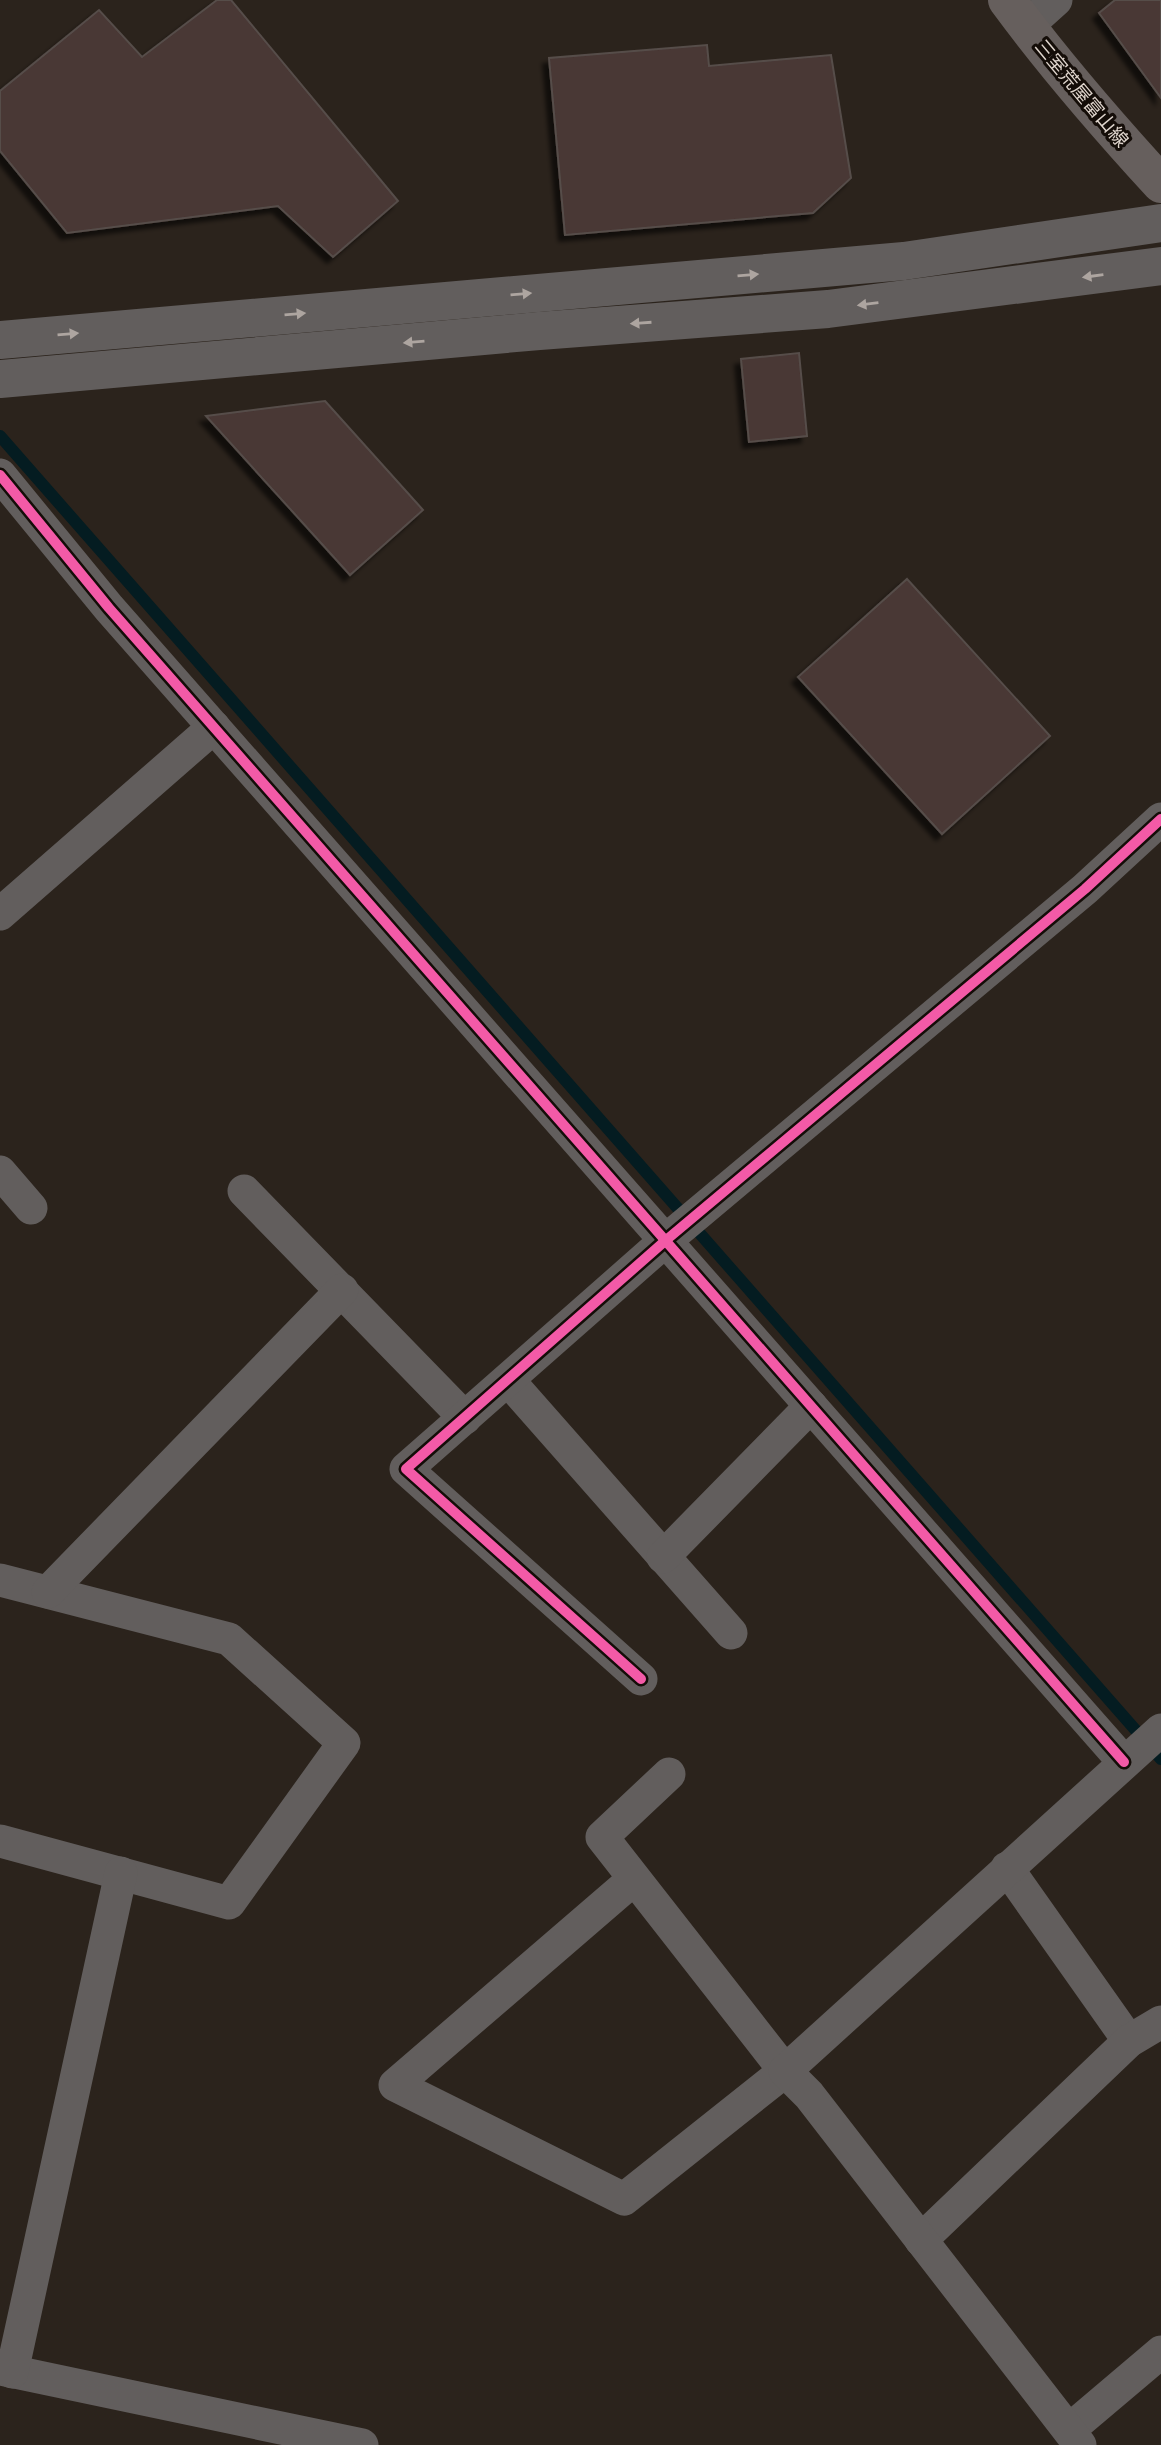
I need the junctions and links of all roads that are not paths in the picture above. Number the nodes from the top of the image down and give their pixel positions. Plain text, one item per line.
1 (1056, 0) edge
2 (1017, 14) edge
3 (1161, 184) edge
4 (1161, 223) edge
5 (1161, 266) edge
6 (0, 340) edge
7 (0, 379) edge
8 (0, 474) edge
9 (214, 726) junction
10 (1161, 819) edge
11 (0, 914) edge
12 (0, 1172) edge
13 (244, 1191) dead end
14 (31, 1208) dead end
15 (665, 1241) junction
16 (342, 1290) junction
17 (508, 1380) junction
18 (811, 1406) junction
19 (465, 1418) junction
20 (663, 1557) junction
21 (0, 1580) edge
22 (48, 1592) junction
23 (731, 1633) dead end
24 (641, 1679) dead end
25 (1161, 1730) edge
26 (1124, 1762) junction
27 (669, 1774) dead end
28 (0, 1841) edge
29 (1007, 1868) junction
30 (121, 1873) junction
31 (634, 1879) junction
32 (1161, 2022) edge
33 (1129, 2041) junction
34 (785, 2071) junction
35 (921, 2240) junction
36 (1161, 2352) edge
37 (6, 2371) edge
38 (1075, 2438) edge
39 (362, 2445) edge

1 - 2 street
2 - 3 main road, 三室荒屋富山線
6 -> 4 street
5 -> 7 street
8 - 9 street
9 - 11 street
9 - 15 street
10 - 15 street
12 - 14 street
13 - 16 street
15 - 17 street
15 - 18 street
16 - 19 street
16 - 22 street
17 - 19 street
17 - 20 street
18 - 20 street
18 - 26 street
19 - 24 street
20 - 23 street
21 - 22 street
22 - 30 street
25 - 26 street
26 - 29 street
27 - 31 street
28 - 30 street
29 - 33 street
29 - 34 street
30 - 37 street
31 - 34 street
31 - 34 street
32 - 33 street
33 - 35 street
34 - 35 street
35 - 38 street
36 - 38 street
37 - 39 street

